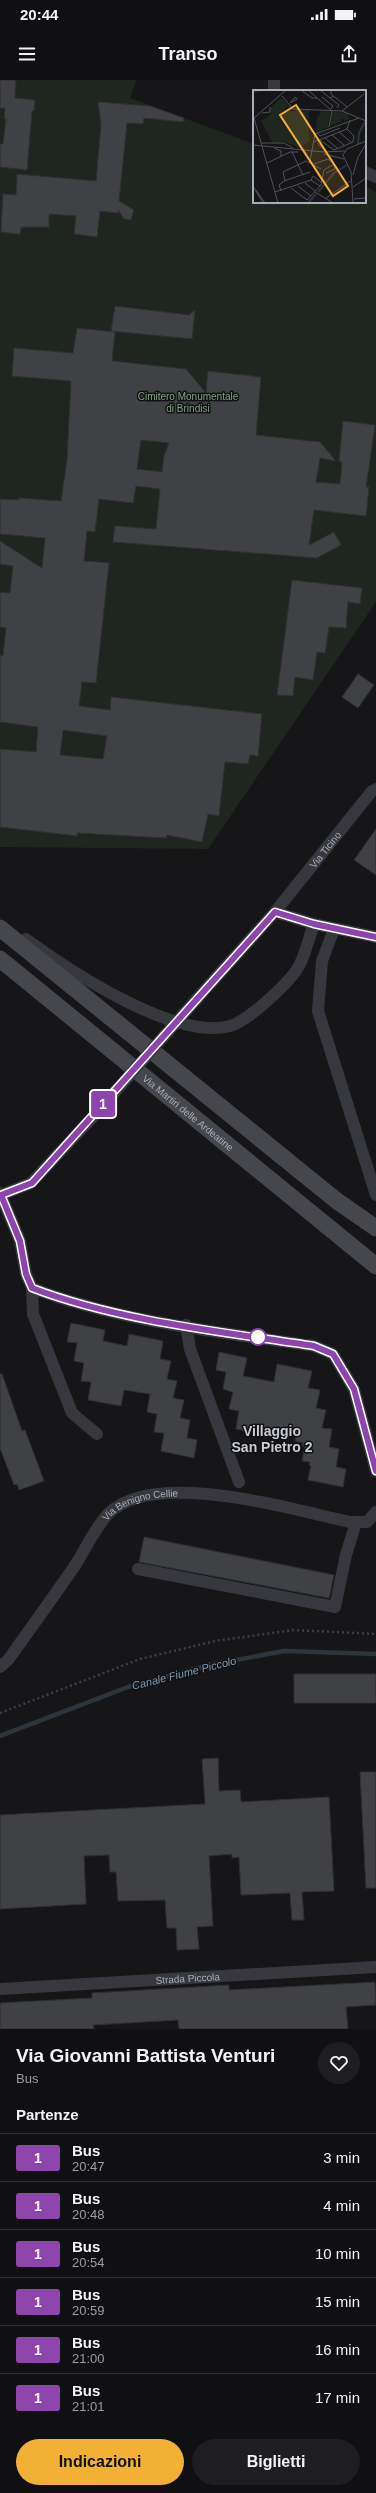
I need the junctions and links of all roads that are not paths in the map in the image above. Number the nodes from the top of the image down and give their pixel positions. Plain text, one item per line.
1 (366, 172) edge
2 (376, 177) edge
3 (376, 789) edge
4 (275, 912) junction
5 (0, 920) edge
6 (314, 924) junction
7 (0, 928) edge
8 (334, 929) junction
9 (376, 937) edge
10 (0, 959) edge
11 (1, 1194) edge
12 (376, 1195) edge
13 (376, 1228) edge
14 (376, 1266) edge
15 (32, 1288) junction
16 (186, 1325) junction
17 (97, 1434) dead end
18 (376, 1471) edge
19 (239, 1482) dead end
20 (374, 1515) edge
21 (356, 1522) junction
22 (138, 1569) dead end
23 (0, 1667) edge
24 (376, 1967) edge
25 (0, 1989) edge

1 - 2 street
3 - 4 street, Via Ticino
4 - 6 street
4 - 11 street, Via Ticino, bridge
5 - 6 street
6 - 8 street
7 - 13 street
8 - 9 street
8 - 12 street
10 - 14 street, Via Martiri delle Ardeatine
11 - 15 street
15 - 16 street
15 - 17 street
16 - 18 street
16 - 19 street
20 - 21 street, Via Benigno Cellie
21 - 22 street
21 - 23 street, Via Benigno Cellie
24 - 25 street, Strada Piccola

